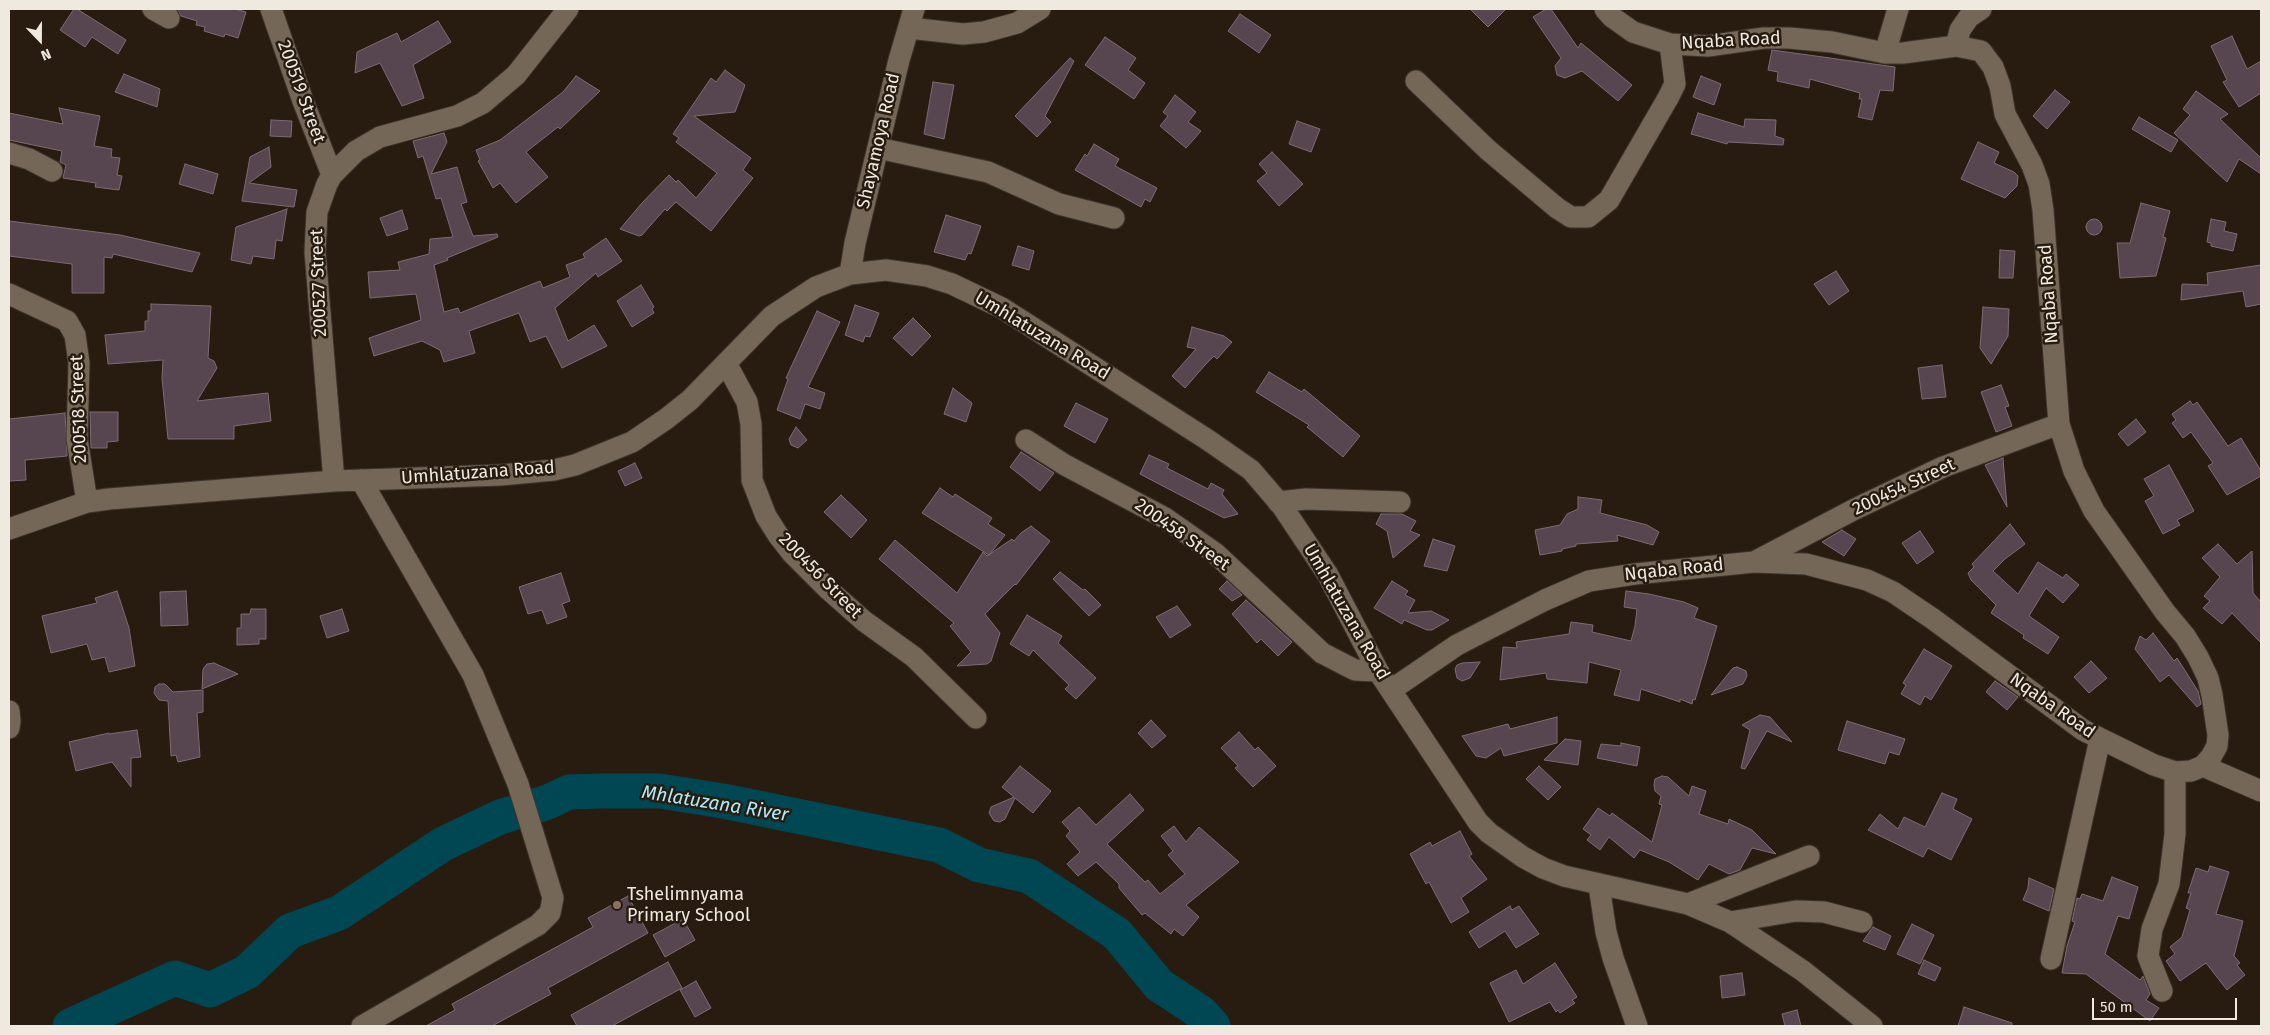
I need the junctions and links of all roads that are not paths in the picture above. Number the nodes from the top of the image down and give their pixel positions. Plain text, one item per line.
1 (271, 9) edge
2 (568, 9) edge
3 (1040, 9) edge
4 (1605, 9) edge
5 (1898, 9) edge
6 (1981, 9) edge
7 (911, 18) edge
8 (1670, 44) junction
9 (1956, 46) junction
10 (1885, 53) junction
11 (1416, 82) dead end
12 (878, 148) junction
13 (9, 153) edge
14 (52, 171) dead end
15 (332, 175) junction
16 (1114, 218) dead end
17 (850, 274) junction
18 (9, 294) edge
19 (726, 363) junction
20 (2059, 424) junction
21 (1026, 440) dead end
22 (361, 480) junction
23 (334, 481) junction
24 (87, 502) junction
25 (1278, 502) junction
26 (1400, 502) dead end
27 (9, 529) edge
28 (1754, 562) junction
29 (1378, 671) junction
30 (1391, 690) junction
31 (9, 711) edge
32 (976, 718) dead end
33 (9, 728) edge
34 (2100, 739) junction
35 (2203, 766) junction
36 (2175, 772) junction
37 (2261, 791) edge
38 (1809, 856) dead end
39 (1599, 886) junction
40 (1688, 904) junction
41 (1730, 922) junction
42 (1862, 922) dead end
43 (2051, 959) dead end
44 (2162, 991) dead end
45 (362, 1026) edge
46 (1637, 1026) edge
47 (1872, 1026) edge

1 - 15 street, 200519 Street
2 - 15 street, 200527 Street
3 - 7 street
4 - 8 street, Nqaba Road
5 - 10 street
6 - 9 street
7 - 12 street, Shayamoya Road
8 - 10 street, Nqaba Road
8 - 11 street
9 - 10 street, Nqaba Road
9 - 20 street, Nqaba Road
12 - 16 street
12 - 17 street, Shayamoya Road
13 - 14 street
15 - 23 street, 200527 Street
17 - 19 street, Umhlatuzana Road
17 - 25 street, Umhlatuzana Road
18 - 24 street, 200518 Street
19 - 22 street, Umhlatuzana Road
19 - 32 street, 200456 Street
20 - 28 street, 200454 Street
20 - 35 street, Nqaba Road
21 - 29 street, 200458 Street
22 - 23 street, Umhlatuzana Road
22 - 45 street
23 - 24 street, Umhlatuzana Road
24 - 27 street, Umhlatuzana Road
25 - 26 street
25 - 29 street, Umhlatuzana Road
28 - 30 street, Nqaba Road
28 - 34 street, Nqaba Road
29 - 30 street, Umhlatuzana Road
30 - 39 street, Umhlatuzana Road
31 - 33 street
34 - 36 street, Nqaba Road
34 - 43 street
35 - 36 street, Nqaba Road
35 - 37 street
36 - 44 street
38 - 40 street
39 - 40 street, Umhlatuzana Road
39 - 46 street
40 - 41 street, Umhlatuzana Road
41 - 42 street
41 - 47 street, Umhlatuzana Road

